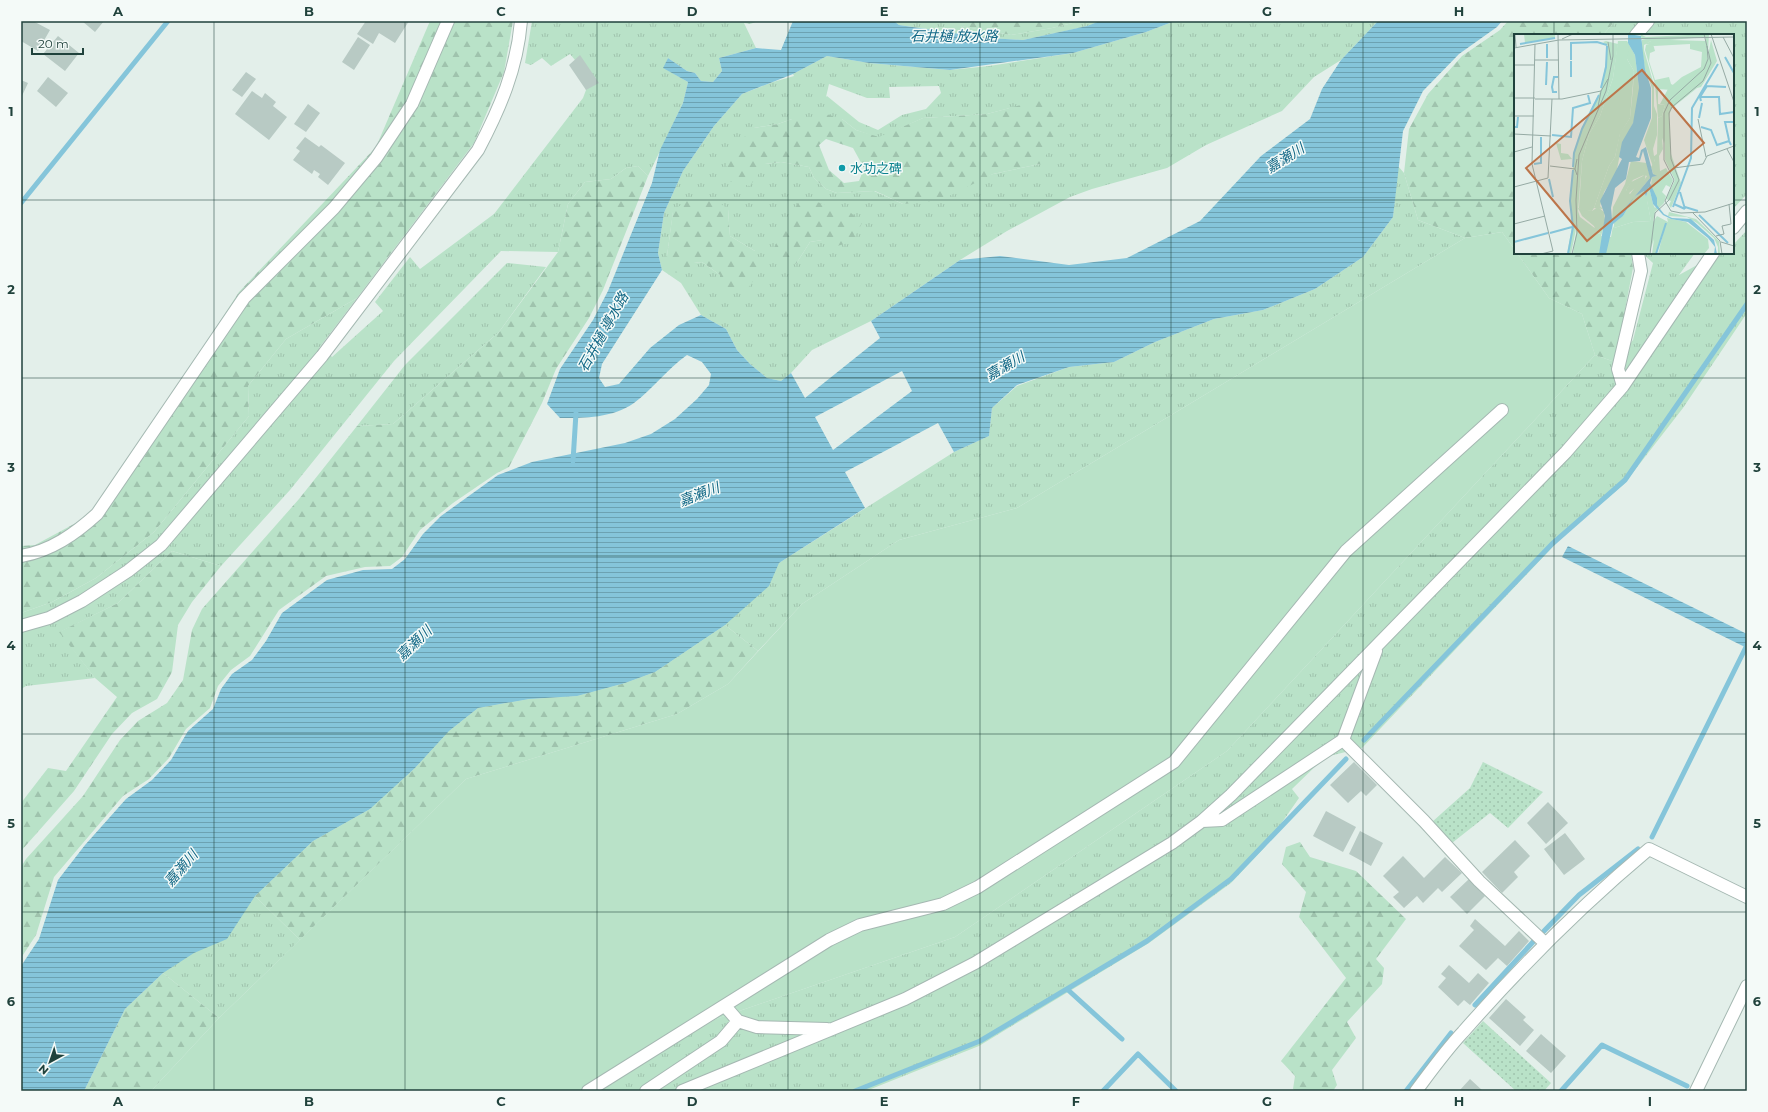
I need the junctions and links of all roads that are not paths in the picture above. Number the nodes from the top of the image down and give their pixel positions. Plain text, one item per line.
1 (448, 21) edge
2 (521, 21) edge
3 (1648, 21) edge
4 (1637, 34) edge
5 (1747, 211) edge
6 (1734, 227) edge
7 (1638, 254) edge
8 (1712, 254) edge
9 (1623, 386) junction
10 (1502, 410) dead end
11 (21, 556) edge
12 (21, 626) edge
13 (1378, 646) junction
14 (1343, 740) junction
15 (1202, 821) junction
16 (1747, 897) edge
17 (1546, 943) junction
18 (1747, 986) edge
19 (726, 1006) junction
20 (738, 1021) junction
21 (832, 1029) junction
22 (706, 1081) junction
23 (588, 1091) edge
24 (646, 1091) edge
25 (682, 1091) edge
26 (696, 1091) edge
27 (1416, 1091) edge
28 (1696, 1091) edge

1 - 11 street
2 - 12 street
3 - 4 street
5 - 6 street
7 - 9 street
8 - 9 street
9 - 13 street
10 - 19 street
13 - 14 street
13 - 15 street
14 - 15 street
14 - 17 street
15 - 21 street
16 - 17 street
17 - 27 street
18 - 28 street
19 - 20 street
19 - 23 street
20 - 21 street
20 - 24 street
21 - 22 street
22 - 25 street
22 - 26 street

